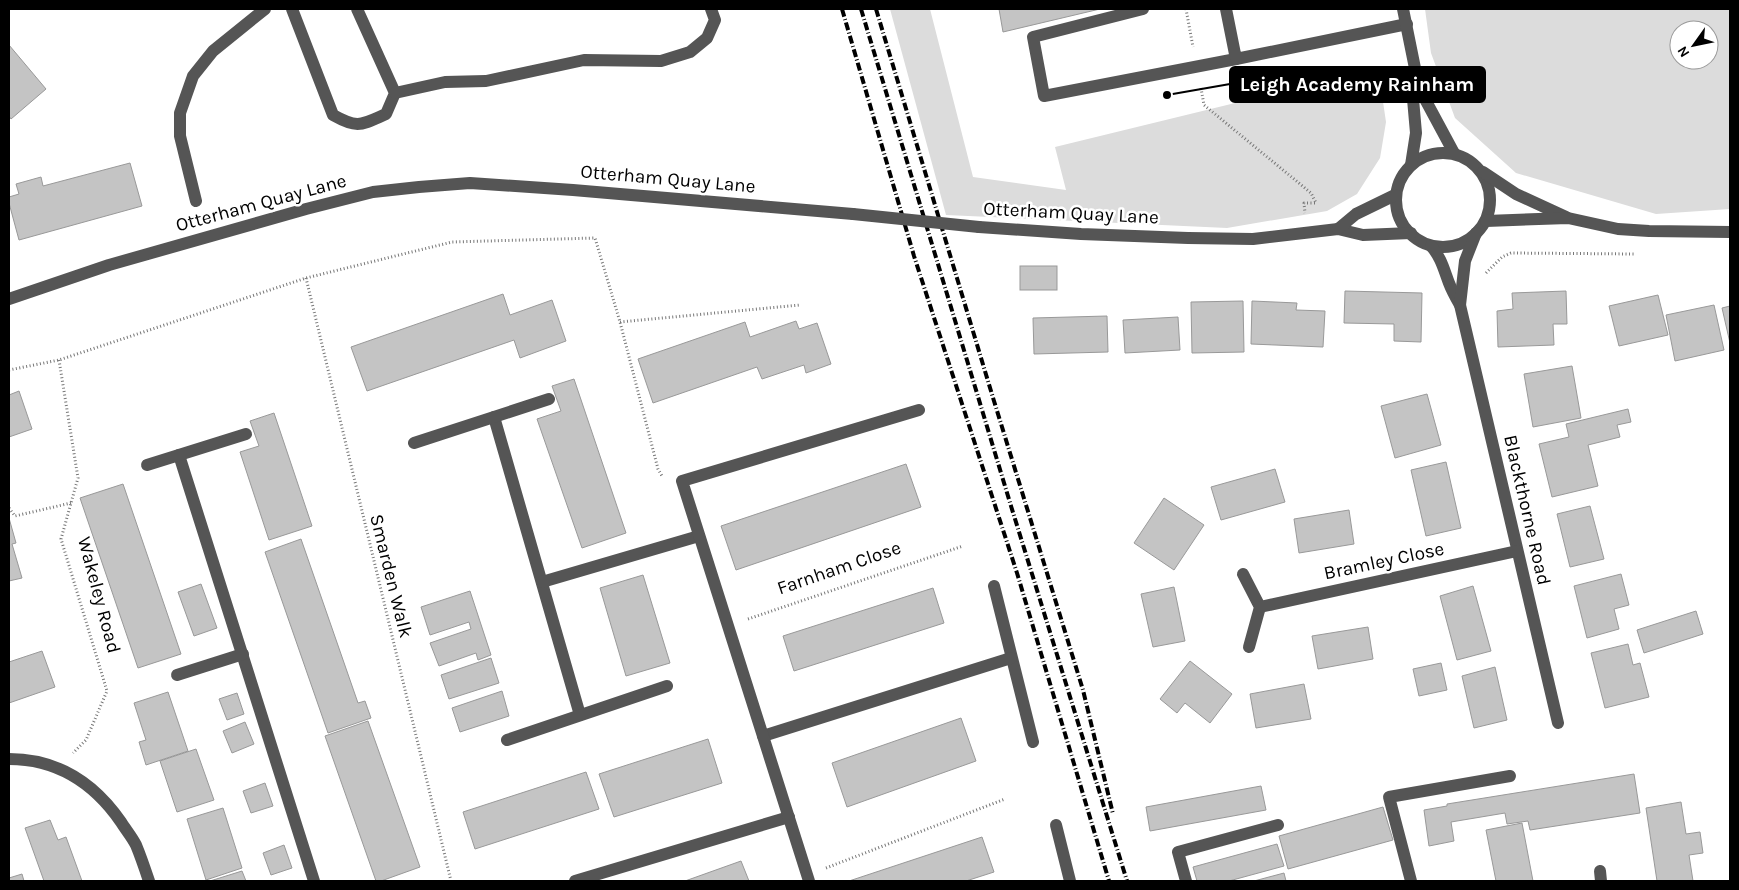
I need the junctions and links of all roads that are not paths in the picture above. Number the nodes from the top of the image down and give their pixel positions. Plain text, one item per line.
1 (265, 9) edge
2 (292, 9) edge
3 (357, 9) edge
4 (711, 9) edge
5 (1143, 9) edge
6 (1226, 9) edge
7 (1403, 9) edge
8 (1407, 24) junction
9 (1236, 59) junction
10 (1419, 88) junction
11 (395, 93) junction
12 (1454, 153) junction
13 (1411, 165) junction
14 (1477, 168) junction
15 (1395, 195) junction
16 (196, 201) dead end
17 (1568, 218) junction
18 (1481, 226) junction
19 (1338, 229) junction
20 (1730, 232) edge
21 (1411, 234) junction
22 (1431, 246) junction
23 (9, 299) edge
24 (1460, 305) junction
25 (549, 399) dead end
26 (920, 410) dead end
27 (494, 417) junction
28 (246, 434) dead end
29 (414, 443) dead end
30 (179, 455) junction
31 (147, 466) dead end
32 (699, 536) junction
33 (1517, 551) junction
34 (1243, 574) dead end
35 (542, 582) junction
36 (994, 586) dead end
37 (1260, 607) junction
38 (1249, 647) dead end
39 (243, 654) junction
40 (1011, 658) junction
41 (177, 676) dead end
42 (667, 686) dead end
43 (580, 715) junction
44 (1558, 723) dead end
45 (763, 736) junction
46 (507, 740) dead end
47 (1033, 742) dead end
48 (9, 759) edge
49 (1510, 776) dead end
50 (788, 817) junction
51 (1056, 825) dead end
52 (1278, 825) dead end
53 (808, 878) edge
54 (149, 881) edge
55 (314, 881) edge
56 (575, 881) edge
57 (1070, 881) edge
58 (1186, 881) edge
59 (1411, 881) edge

1 - 16 street
2 - 11 street
3 - 11 street
4 - 11 street
5 - 9 street
6 - 9 street
7 - 8 street
8 - 9 street
8 - 10 street
10 - 12 street
10 - 13 street
12 - 13 street
12 - 14 street
13 - 15 street
14 - 17 street
14 - 18 street
15 - 19 street
15 - 21 street
17 - 18 street
17 - 20 street
18 - 22 street
18 - 24 street, Blackthorne Road
19 - 21 street, Otterham Quay Lane
19 - 23 street, Otterham Quay Lane, bridge
21 - 22 street
22 - 24 street, Blackthorne Road
24 - 33 street, Blackthorne Road
25 - 27 street
26 - 32 street
27 - 29 street
27 - 35 street
28 - 30 street
30 - 31 street
30 - 39 street
32 - 35 street
32 - 45 street
33 - 37 street, Bramley Close
33 - 44 street, Blackthorne Road
34 - 37 street
35 - 43 street
36 - 40 street
37 - 38 street
39 - 41 street
39 - 55 street
40 - 45 street
40 - 47 street
42 - 43 street
43 - 46 street
45 - 50 street
48 - 54 street
49 - 59 street
50 - 53 street
50 - 56 street
51 - 57 street
52 - 58 street

